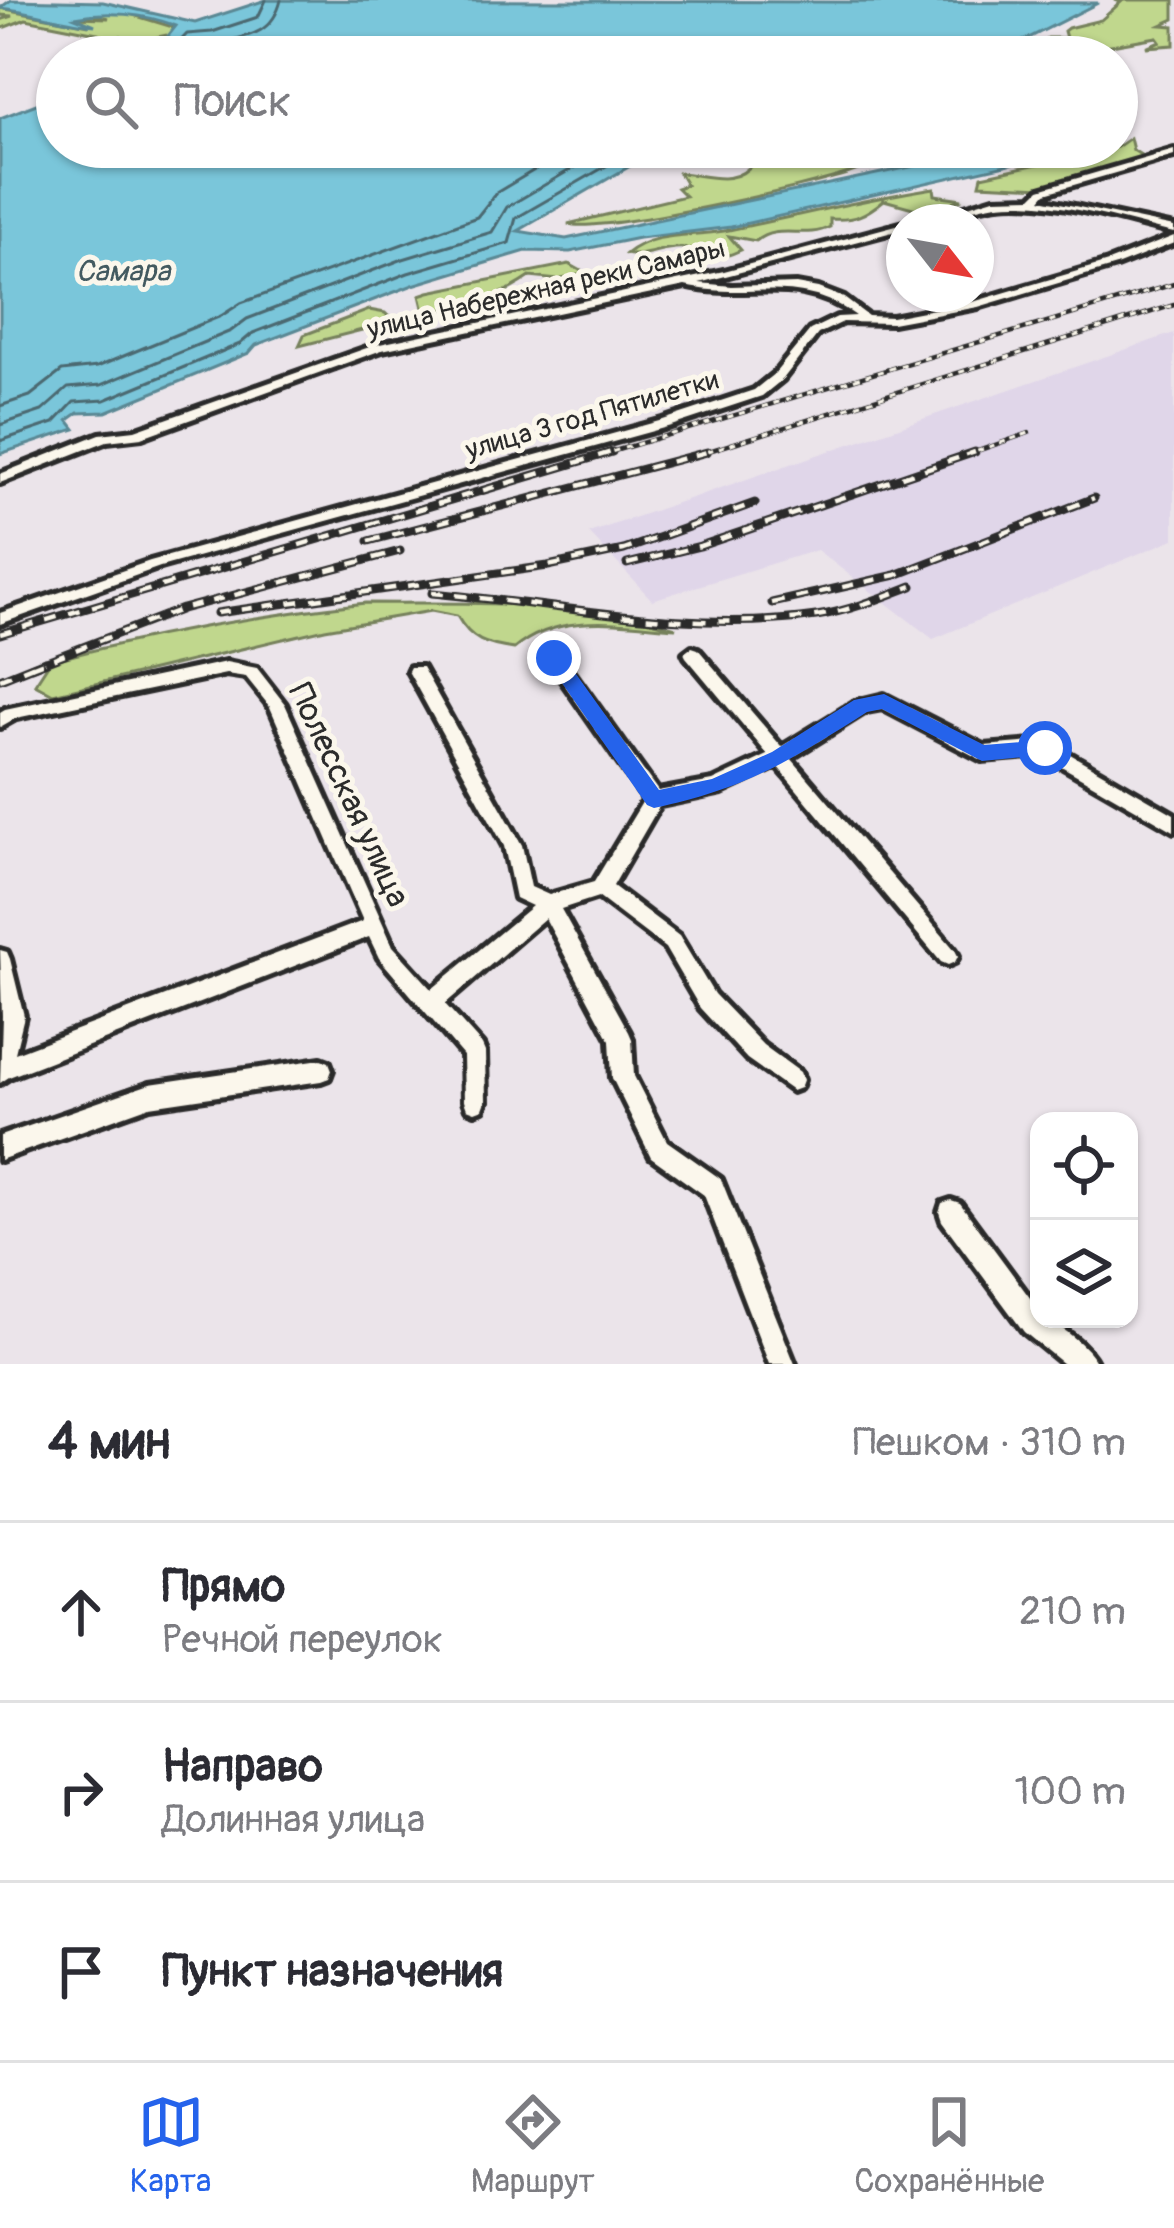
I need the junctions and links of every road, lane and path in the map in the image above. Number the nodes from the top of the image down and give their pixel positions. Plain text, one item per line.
1 (1174, 153) edge
2 (1138, 163) edge
3 (1120, 168) edge
4 (1035, 200) junction
5 (984, 204) edge
6 (886, 230) edge
7 (1174, 234) edge
8 (681, 281) junction
9 (863, 316) junction
10 (0, 479) edge
11 (0, 619) edge
12 (692, 653) dead end
13 (554, 658) dead end
14 (416, 671) dead end
15 (0, 721) edge
16 (779, 757) junction
17 (654, 799) junction
18 (1174, 823) edge
19 (601, 888) junction
20 (548, 904) junction
21 (374, 926) junction
22 (948, 956) dead end
23 (0, 959) edge
24 (433, 1001) junction
25 (321, 1070) dead end
26 (1, 1071) edge
27 (792, 1080) dead end
28 (475, 1101) dead end
29 (0, 1148) edge
30 (951, 1212) dead end
31 (782, 1364) edge
32 (1084, 1364) edge

1 - 2 street
3 - 4 street
4 - 5 street
4 - 7 street
6 - 8 street, улица Набережная реки Самары
7 - 9 street, улица 3 год Пятилетки
8 - 9 street
8 - 10 street, улица Набережная реки Самары
9 - 11 street, улица 3 год Пятилетки
12 - 16 street
13 - 17 street
14 - 20 street
15 - 21 street, Полесская улица
16 - 17 street
16 - 18 street
16 - 22 street
17 - 19 street
19 - 20 street
19 - 27 street
20 - 24 street
20 - 31 street
21 - 24 street, Полесская улица
21 - 26 street
23 - 26 street
24 - 28 street, Полесская улица
25 - 29 street
30 - 32 street

